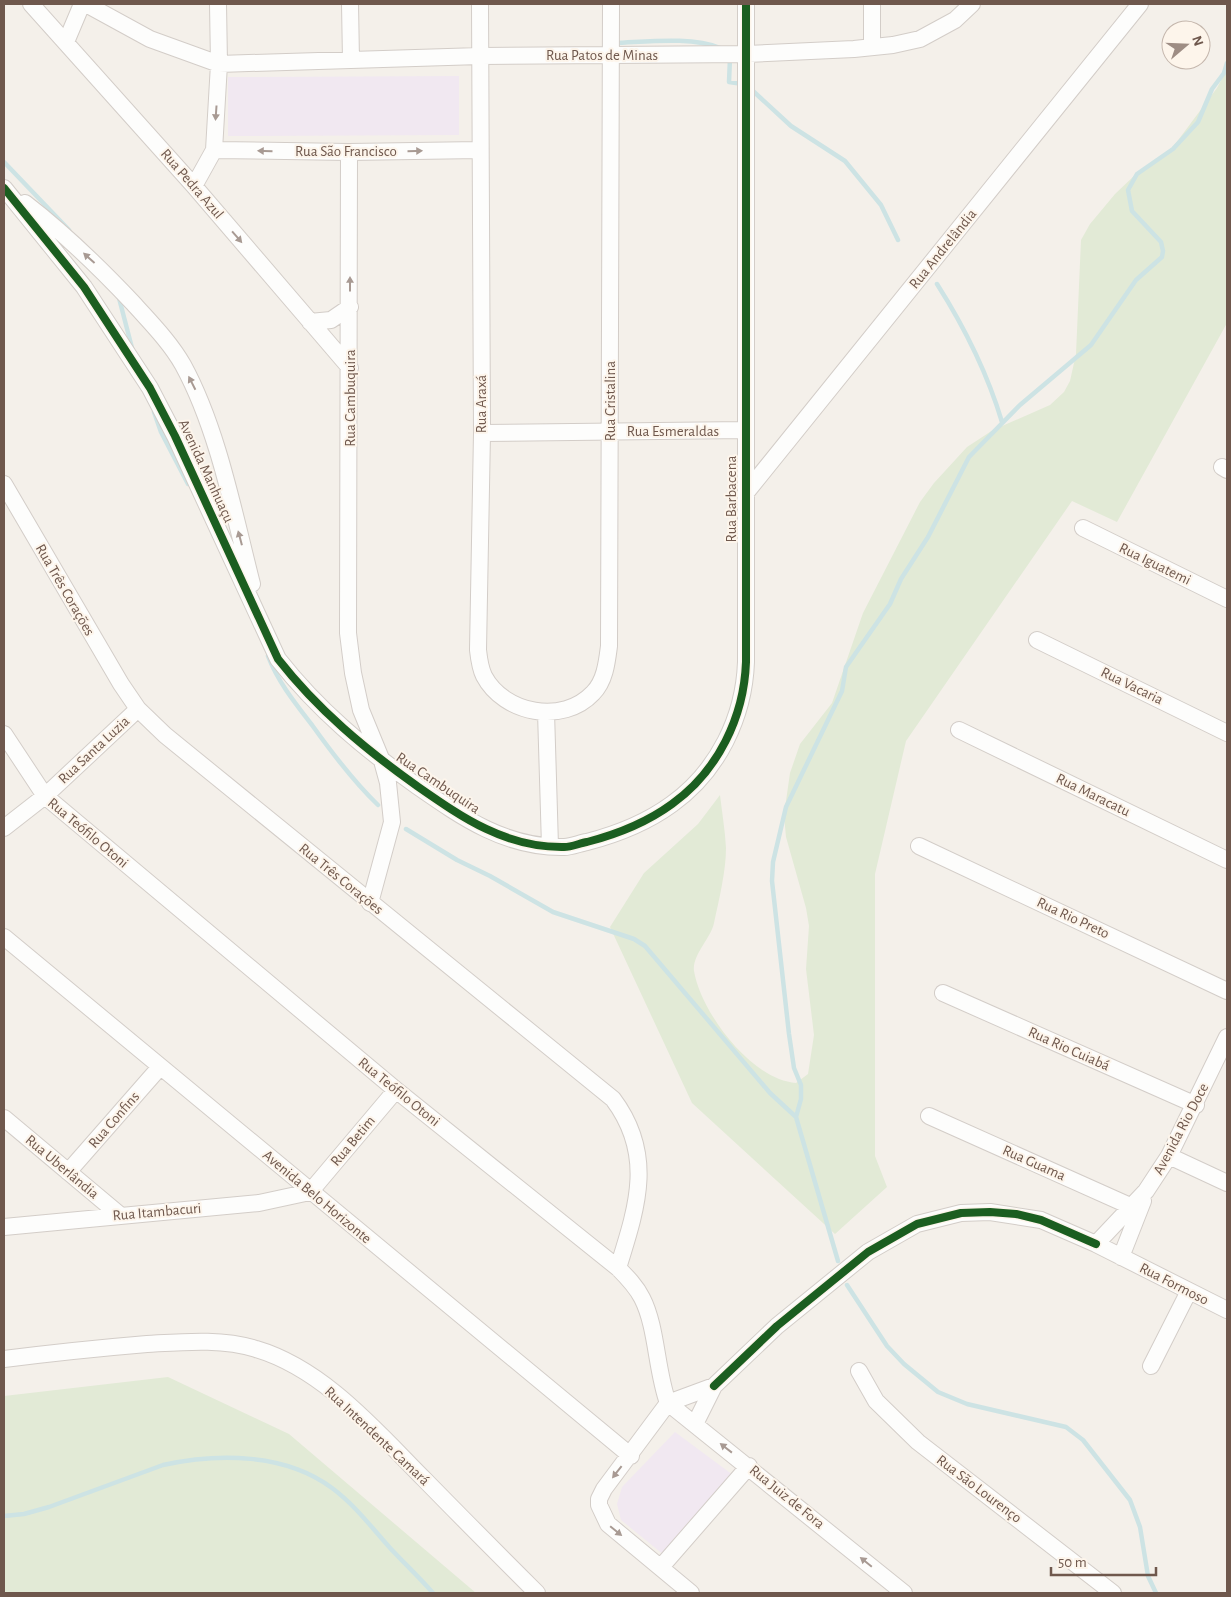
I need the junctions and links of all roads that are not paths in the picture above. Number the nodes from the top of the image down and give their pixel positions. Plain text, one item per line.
1 (31, 4) edge
2 (82, 4) edge
3 (86, 4) edge
4 (218, 4) edge
5 (350, 4) edge
6 (480, 4) edge
7 (612, 4) edge
8 (746, 4) edge
9 (872, 4) edge
10 (972, 4) edge
11 (1140, 4) edge
12 (66, 42) junction
13 (872, 47) junction
14 (747, 54) junction
15 (610, 55) junction
16 (480, 56) junction
17 (351, 60) junction
18 (219, 64) junction
19 (214, 150) junction
20 (479, 150) junction
21 (349, 152) junction
22 (194, 186) junction
23 (5, 189) edge
24 (350, 307) junction
25 (310, 322) junction
26 (350, 368) junction
27 (745, 430) junction
28 (610, 431) junction
29 (482, 434) junction
30 (4, 484) edge
31 (745, 494) junction
32 (1083, 528) dead end
33 (1227, 599) edge
34 (261, 619) junction
35 (1037, 640) dead end
36 (138, 709) junction
37 (546, 712) junction
38 (959, 730) dead end
39 (1227, 733) edge
40 (4, 734) edge
41 (382, 761) junction
42 (45, 796) junction
43 (4, 828) edge
44 (558, 846) junction
45 (919, 846) dead end
46 (1227, 860) edge
47 (370, 903) junction
48 (4, 937) edge
49 (1227, 991) edge
50 (943, 992) dead end
51 (1225, 1047) edge
52 (160, 1067) junction
53 (396, 1090) junction
54 (1196, 1105) junction
55 (929, 1116) dead end
56 (4, 1118) edge
57 (1169, 1156) junction
58 (68, 1172) junction
59 (1227, 1184) edge
60 (310, 1192) junction
61 (1135, 1208) junction
62 (121, 1216) junction
63 (4, 1227) edge
64 (1096, 1244) junction
65 (1121, 1257) junction
66 (618, 1268) junction
67 (1190, 1291) junction
68 (1227, 1310) edge
69 (4, 1359) edge
70 (1151, 1366) dead end
71 (859, 1372) dead end
72 (714, 1386) junction
73 (668, 1403) junction
74 (695, 1424) junction
75 (650, 1428) junction
76 (631, 1456) junction
77 (749, 1466) junction
78 (661, 1567) junction
79 (537, 1593) edge
80 (691, 1593) edge
81 (904, 1593) edge
82 (1113, 1593) edge

1 - 12 street, Rua Pedra Azul
2 - 12 street
3 - 18 street
4 - 18 street
5 - 17 street
6 - 16 street, Rua Araxá
7 - 15 street, Rua Cristalina
8 - 14 street, Rua Barbacena
9 - 13 street
10 - 13 street, Rua Patos de Minas
11 - 31 street, Rua Andrelândia
12 - 22 street, Rua Pedra Azul
13 - 14 street, Rua Patos de Minas
14 - 15 street, Rua Patos de Minas
14 - 27 street, Rua Barbacena
15 - 16 street, Rua Patos de Minas
15 - 28 street, Rua Cristalina
16 - 17 street, Rua Patos de Minas
16 - 20 street, Rua Araxá
17 - 18 street, Rua Patos de Minas
18 -> 19 street
21 -> 19 street, Rua São Francisco
19 - 22 street
21 -> 20 street, Rua São Francisco
20 - 29 street, Rua Araxá
24 -> 21 street, Rua Cambuquira
22 -> 25 street, Rua Pedra Azul
23 - 34 street, Avenida Manhuaçu
34 -> 23 street, Avenida Manhuaçu
24 - 25 street
24 - 26 street, Rua Cambuquira
25 - 26 street, Rua Pedra Azul
26 - 41 street, Rua Cambuquira
27 - 28 street, Rua Esmeraldas
27 - 31 street, Rua Barbacena
28 - 29 street, Rua Esmeraldas
28 - 37 street, Rua Cristalina
29 - 37 street, Rua Araxá
30 - 36 street, Rua Três Corações
31 - 44 street, Rua Barbacena
32 - 33 street, Rua Iguatemi
34 - 41 street, Avenida Manhuaçu
35 - 39 street, Rua Vacaria
36 - 42 street, Rua Santa Luzia
36 - 47 street, Rua Três Corações
37 - 44 street
38 - 46 street, Rua Maracatu
40 - 42 street, Rua Teófilo Otoni
41 - 44 street, Rua Cambuquira
41 - 47 street
42 - 43 street, Rua Santa Luzia
42 - 53 street, Rua Teófilo Otoni
45 - 49 street, Rua Rio Preto
47 - 66 street, Rua Três Corações
48 - 52 street, Avenida Belo Horizonte
50 - 54 street, Rua Rio Cuiabá
51 - 54 street, Avenida Rio Doce
52 - 58 street, Rua Confins
52 - 60 street, Avenida Belo Horizonte
53 - 60 street, Rua Betim
53 - 66 street, Rua Teófilo Otoni
54 - 57 street, Avenida Rio Doce
55 - 61 street, Rua Guama
56 - 58 street, Rua Uberlândia
57 - 59 street
57 - 61 street, Avenida Rio Doce
58 - 62 street, Rua Uberlândia
60 - 62 street, Rua Itambacuri
60 - 76 street, Avenida Belo Horizonte
61 - 64 street, Avenida Rio Doce
61 - 65 street, Avenida Rio Doce
62 - 63 street, Rua Itambacuri
64 - 65 street, Rua Formoso
64 - 72 street, Rua Formoso
65 - 67 street, Rua Formoso
66 - 73 street, Rua Teófilo Otoni
67 - 68 street, Rua Formoso
67 - 70 street
69 - 79 street, Rua Intendente Camará
71 - 82 street, Rua São Lourenço
72 - 73 street
72 - 74 street
73 - 74 street, Rua Juiz de Fora
73 - 75 street
74 - 75 street
77 -> 74 street, Rua Juiz de Fora
75 - 76 street
76 -> 78 street
77 - 78 street
81 -> 77 street, Rua Juiz de Fora
78 - 80 street

